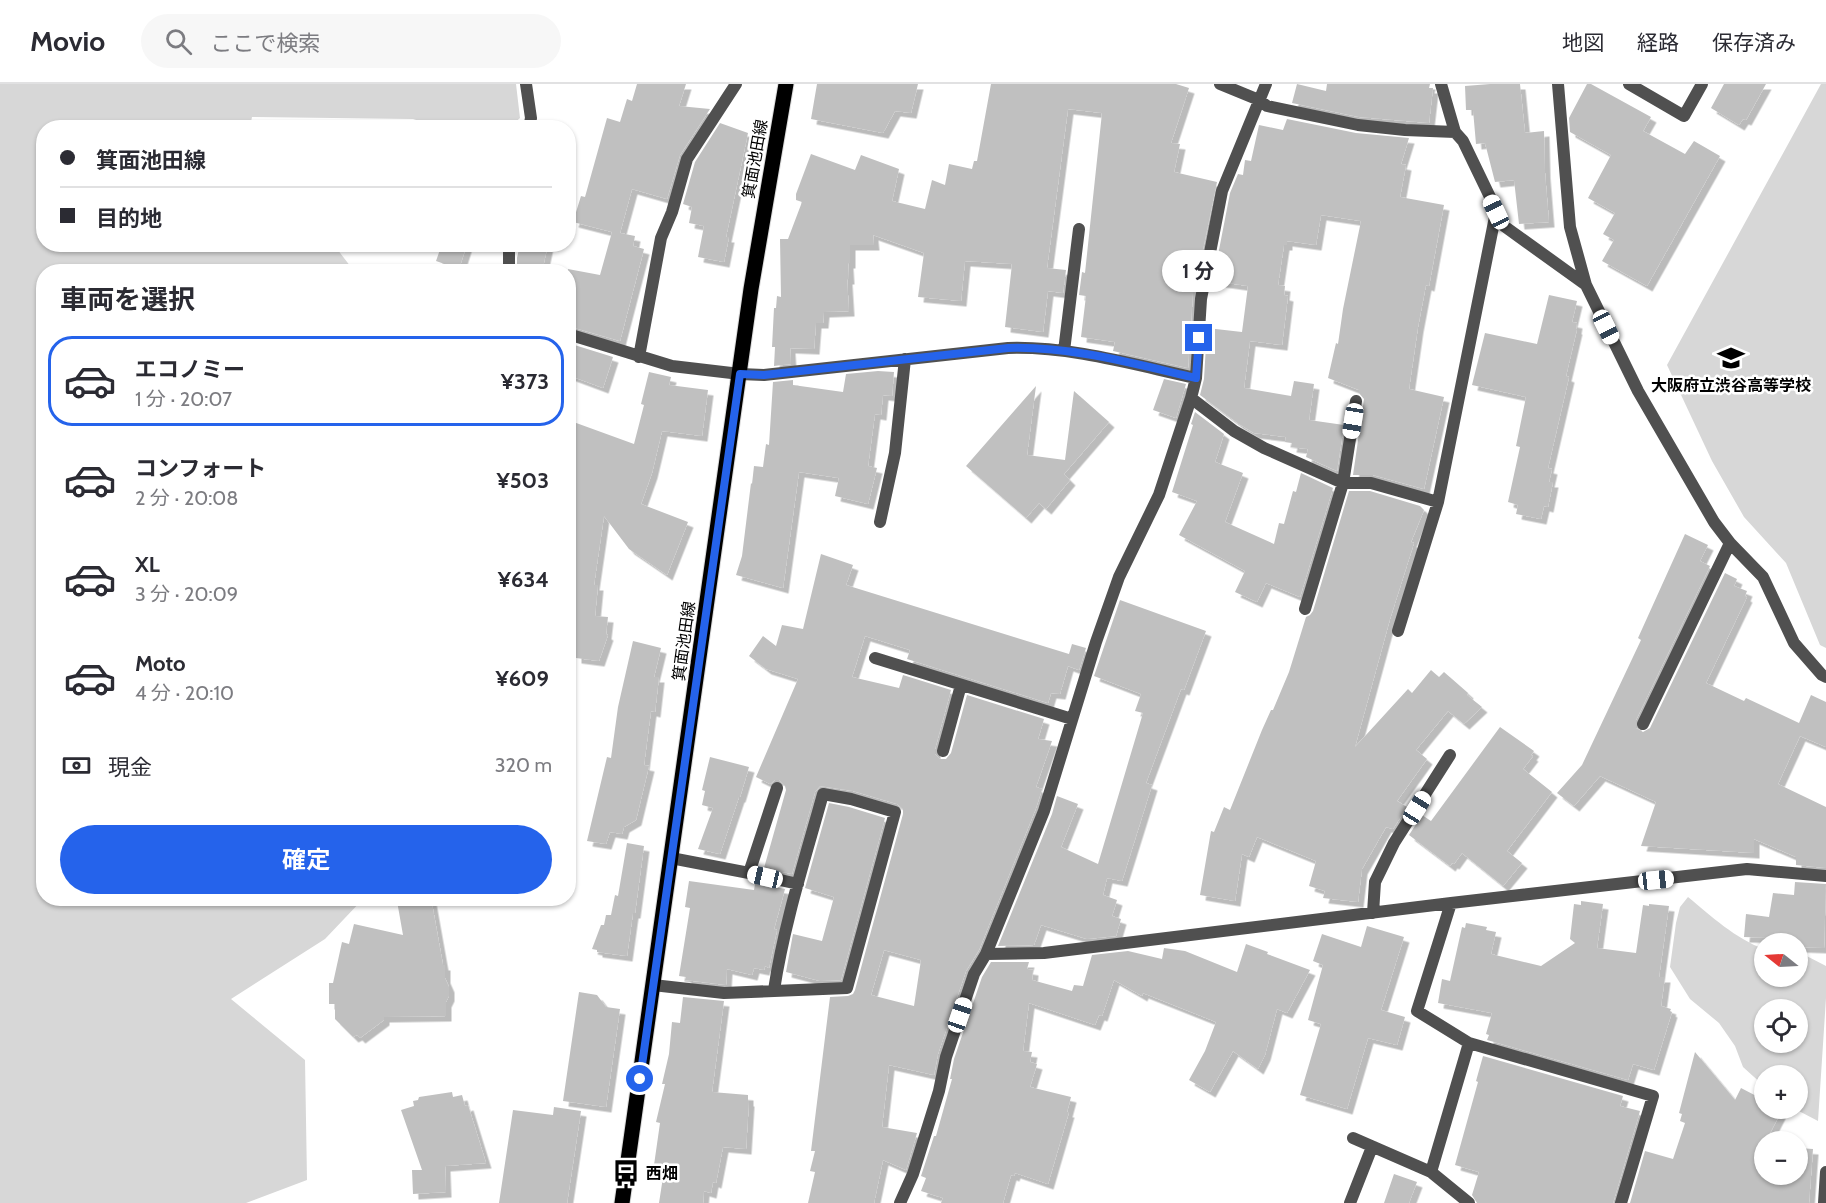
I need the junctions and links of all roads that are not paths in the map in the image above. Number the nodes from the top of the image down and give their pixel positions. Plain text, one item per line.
1 (526, 84) edge
2 (736, 84) edge
3 (786, 84) edge
4 (1220, 84) edge
5 (1266, 84) edge
6 (1441, 84) edge
7 (1558, 84) edge
8 (1629, 84) edge
9 (1702, 84) edge
10 (1259, 100) junction
11 (531, 120) edge
12 (1455, 132) junction
13 (1496, 212) junction
14 (1079, 229) dead end
15 (1586, 285) junction
16 (576, 337) edge
17 (1064, 351) junction
18 (639, 357) junction
19 (905, 359) junction
20 (740, 374) junction
21 (1196, 378) junction
22 (1191, 398) junction
23 (1356, 400) dead end
24 (1343, 483) junction
25 (1438, 502) junction
26 (880, 522) dead end
27 (1730, 543) junction
28 (1305, 609) dead end
29 (1398, 630) dead end
30 (875, 658) dead end
31 (1826, 677) edge
32 (961, 685) junction
33 (1072, 718) junction
34 (1643, 724) dead end
35 (943, 751) dead end
36 (1450, 755) dead end
37 (777, 788) dead end
38 (671, 858) junction
39 (749, 873) junction
40 (1826, 876) edge
41 (798, 884) junction
42 (1451, 903) junction
43 (1374, 913) junction
44 (986, 954) junction
45 (653, 985) junction
46 (774, 990) junction
47 (1469, 1043) junction
48 (1353, 1138) dead end
49 (1372, 1147) junction
50 (1431, 1172) junction
51 (1826, 1172) edge
52 (622, 1203) edge
53 (900, 1203) edge
54 (1350, 1203) edge
55 (1469, 1203) edge
56 (1621, 1203) edge
57 (1824, 1203) edge

1 - 11 street
2 - 18 street
3 - 20 main road, 箕面池田線
4 - 10 street
5 - 10 street
6 - 12 street
7 - 15 street
8 - 9 street
10 - 12 street
10 - 21 street
12 - 13 street
13 - 15 street
13 - 25 street
14 - 17 street
15 - 27 street
16 - 18 street
17 - 19 street
17 - 21 street
18 - 20 street
19 - 20 street
19 - 26 street
20 - 38 main road, 箕面池田線
21 - 22 street
22 - 24 street
22 - 33 street
23 - 24 street
24 - 25 street
24 - 28 street
25 - 29 street
27 - 31 street
27 - 34 street
30 - 32 street
32 - 33 street
32 - 35 street
33 - 44 street
36 - 43 street
37 - 39 street
38 - 39 street
38 - 45 main road, 箕面池田線
39 - 41 street
40 - 42 street
41 - 46 street
41 - 46 street
42 - 43 street
42 - 47 street
43 - 44 street
44 - 53 street
45 - 46 street
45 - 52 main road, 箕面池田線
47 - 50 street
47 - 56 street
48 - 49 street
49 - 50 street
49 - 54 street
50 - 55 street
51 - 57 street

